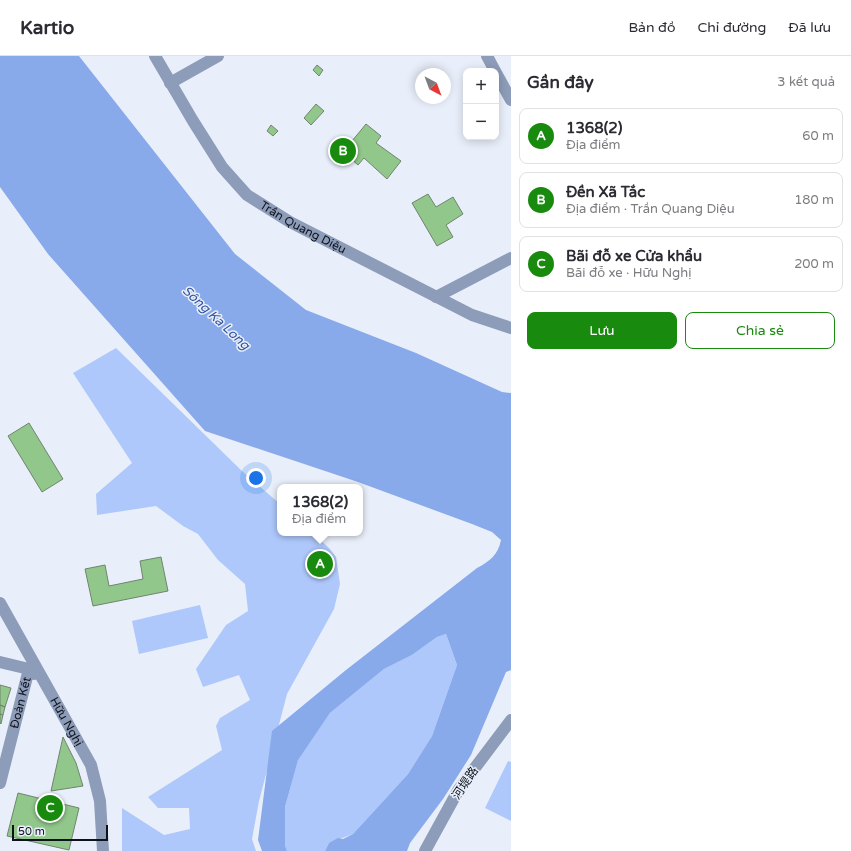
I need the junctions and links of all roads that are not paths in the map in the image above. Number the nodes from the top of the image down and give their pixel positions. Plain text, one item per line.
1 (155, 56) edge
2 (218, 56) edge
3 (487, 56) edge
4 (494, 68) edge
5 (499, 78) edge
6 (170, 83) junction
7 (511, 100) edge
8 (511, 258) edge
9 (436, 297) junction
10 (511, 328) edge
11 (0, 603) edge
12 (0, 662) edge
13 (29, 669) junction
14 (44, 683) junction
15 (511, 720) edge
16 (0, 783) edge
17 (103, 851) edge
18 (425, 851) edge

1 - 6 street, Trần Quang Diệu
2 - 6 street
3 - 4 street
5 - 7 street
6 - 9 street, Trần Quang Diệu
8 - 9 street
9 - 10 street, Trần Quang Diệu
11 - 14 street, Hữu Nghị
12 - 13 street
13 - 14 street
13 - 16 street, Đoàn Kết
14 - 17 street, Hữu Nghị
15 - 18 street, 河堤路

